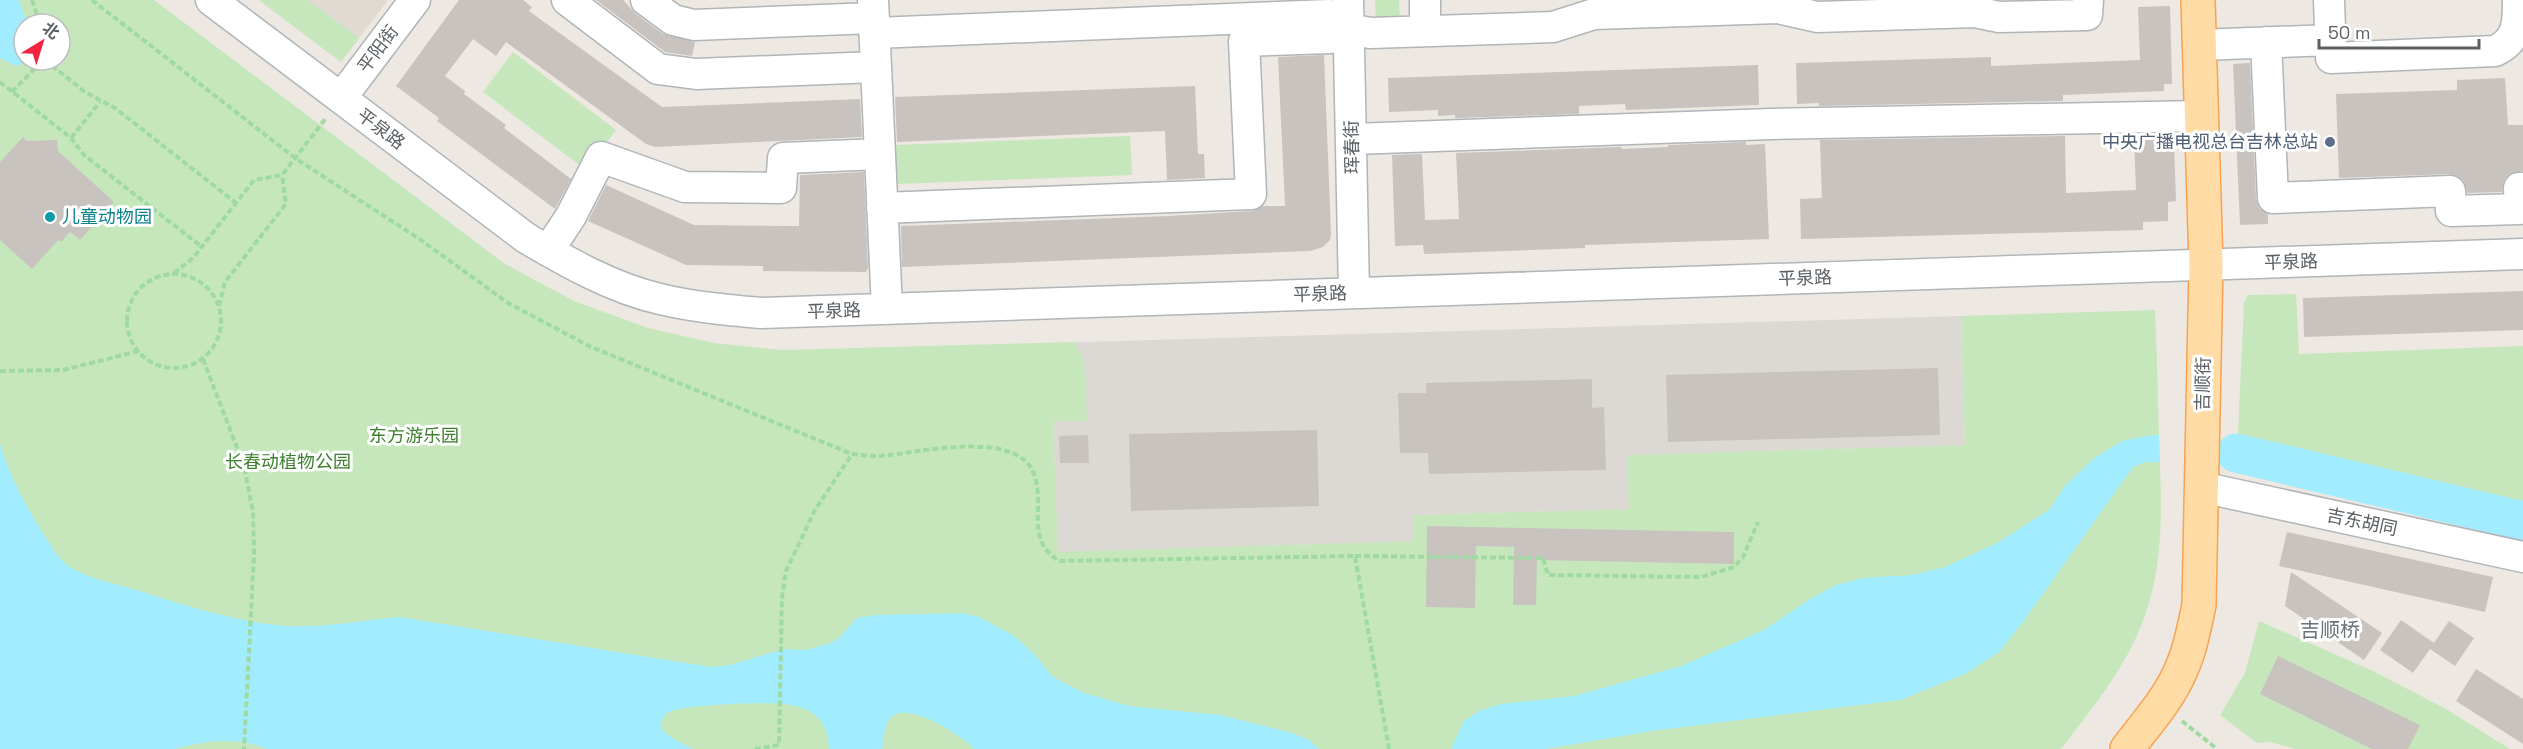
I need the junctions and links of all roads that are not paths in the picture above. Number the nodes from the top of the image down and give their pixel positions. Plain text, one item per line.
1 (210, 0) edge
2 (415, 0) edge
3 (567, 0) edge
4 (646, 0) edge
5 (1425, 0) edge
6 (2088, 0) edge
7 (2198, 0) edge
8 (2329, 0) edge
9 (2517, 0) edge
10 (1765, 4) edge
11 (1349, 14) edge
12 (874, 17) edge
13 (1425, 31) junction
14 (2331, 40) junction
15 (2266, 42) junction
16 (2199, 45) junction
17 (876, 67) junction
18 (341, 98) junction
19 (2201, 116) junction
20 (1353, 139) junction
21 (880, 154) junction
22 (2523, 188) edge
23 (882, 208) junction
24 (2485, 210) junction
25 (548, 251) junction
26 (2523, 254) edge
27 (2487, 256) junction
28 (2206, 265) junction
29 (1354, 293) junction
30 (887, 309) junction
31 (2201, 487) junction
32 (2523, 557) edge
33 (2127, 749) edge

1 - 18 street, 平泉路
2 - 18 street, 平阳街
3 - 17 street
4 - 12 street
5 - 13 street
6 - 10 street
7 - 16 main road, 吉顺街
8 - 14 street
9 - 14 street
10 - 13 street
11 - 12 street
11 - 13 street
11 - 20 street, 珲春街
11 - 23 street
12 - 17 street
14 - 15 street
15 - 16 street
15 - 24 street
16 - 19 main road, 吉顺街
17 - 21 street
18 - 25 street, 平泉路
19 - 20 street
19 - 28 main road, 吉顺街
20 - 29 street, 珲春街
21 - 23 street
21 - 25 street
22 - 24 street
23 - 30 street
24 - 27 street
25 - 30 street, 平泉路
26 - 27 street, 平泉路
27 - 28 street, 平泉路
28 - 29 street, 平泉路
28 - 31 main road, 吉顺街
29 - 30 street, 平泉路
31 - 32 street, 吉东胡同
31 - 33 main road, 吉顺街

